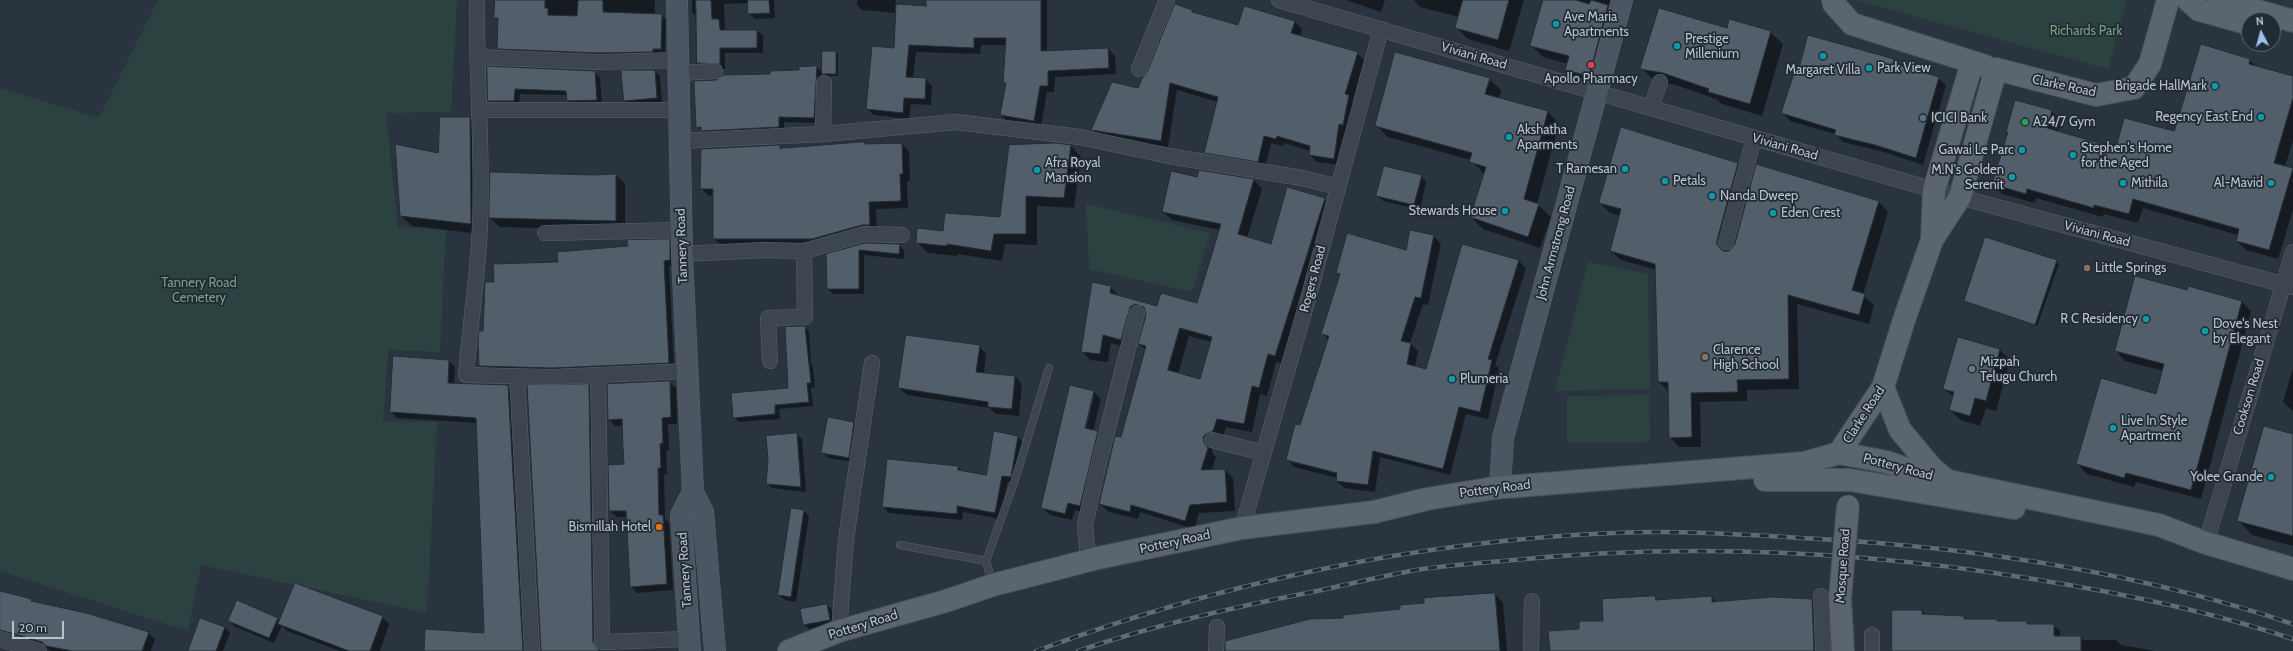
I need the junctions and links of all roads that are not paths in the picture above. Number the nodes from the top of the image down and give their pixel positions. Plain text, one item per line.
1 (476, 0) edge
2 (677, 0) edge
3 (1167, 0) edge
4 (1279, 0) edge
5 (1622, 0) edge
6 (1630, 0) edge
7 (1833, 0) edge
8 (2168, 0) edge
9 (2188, 0) edge
10 (2220, 0) edge
11 (2293, 21) edge
12 (2241, 22) edge
13 (1381, 29) junction
14 (2281, 33) edge
15 (2293, 36) edge
16 (477, 57) junction
17 (1972, 63) junction
18 (678, 67) junction
19 (1139, 69) dead end
20 (1996, 69) junction
21 (715, 71) dead end
22 (1660, 82) dead end
23 (824, 83) dead end
24 (1600, 93) junction
25 (1651, 108) junction
26 (481, 110) junction
27 (679, 110) junction
28 (823, 134) junction
29 (1754, 138) junction
30 (679, 141) junction
31 (1338, 187) junction
32 (1934, 190) junction
33 (1960, 197) junction
34 (681, 230) junction
35 (545, 233) dead end
36 (902, 235) dead end
37 (1932, 240) junction
38 (1726, 242) dead end
39 (804, 251) junction
40 (2293, 252) edge
41 (682, 254) junction
42 (2288, 286) edge
43 (1137, 313) dead end
44 (770, 361) dead end
45 (872, 363) dead end
46 (1049, 368) dead end
47 (687, 371) junction
48 (598, 375) junction
49 (517, 376) junction
50 (1883, 387) junction
51 (1212, 440) dead end
52 (1264, 453) junction
53 (1839, 453) junction
54 (1946, 479) junction
55 (1850, 480) junction
56 (1505, 487) junction
57 (693, 492) junction
58 (1374, 512) junction
59 (1242, 528) junction
60 (2206, 543) junction
61 (900, 545) dead end
62 (986, 560) junction
63 (1088, 560) junction
64 (2293, 569) edge
65 (993, 585) junction
66 (1830, 597) junction
67 (1532, 601) dead end
68 (1217, 627) dead end
69 (1872, 635) dead end
70 (0, 639) edge
71 (829, 640) edge
72 (690, 645) edge
73 (40, 651) edge
74 (532, 651) edge
75 (714, 651) edge
76 (789, 651) edge
77 (1216, 651) edge
78 (1531, 651) edge
79 (1823, 651) edge
80 (1843, 651) edge
81 (1872, 651) edge

1 - 16 street
2 - 18 main road, Tannery Road
3 - 19 street
4 - 13 street, Viviani Road
5 - 24 main road, John Armstrong Road
6 - 24 main road, John Armstrong Road
7 - 17 main road, Clarke Road
8 - 20 main road, Clarke Road
9 - 12 main road
10 - 11 main road
13 - 24 street, Viviani Road
13 - 31 street, Rogers Road
14 - 15 main road
16 - 18 street
16 - 26 street
17 - 20 main road, Clarke Road
17 - 32 main road, Clarke Road
18 - 21 street
18 - 27 main road, Tannery Road
20 - 33 main road, Clarke Road
22 - 25 street
23 - 28 street
24 - 25 street, Viviani Road
24 - 56 main road, John Armstrong Road
25 - 29 street, Viviani Road
26 - 27 street
26 - 49 street
27 - 30 main road, Tannery Road
28 - 30 street
28 - 31 street
29 - 32 street, Viviani Road
29 - 38 street
30 - 34 main road, Tannery Road
31 - 52 street, Rogers Road
32 - 33 street, Viviani Road
32 - 37 main road, Clarke Road
33 - 37 main road, Clarke Road
33 - 42 street, Viviani Road
34 - 35 street
34 - 41 main road, Tannery Road
36 - 39 street
37 - 50 main road, Clarke Road
39 - 41 street
39 - 44 street
40 - 42 street, Cookson Road
41 - 47 main road, Tannery Road
42 - 60 street, Cookson Road
43 - 63 street
45 - 71 street
46 - 62 lane
47 - 48 street
47 - 57 main road, Tannery Road
48 - 49 street
48 - 72 street
49 - 74 street
50 - 53 main road, Clarke Road
50 - 54 main road
51 - 52 street
52 - 59 street, Rogers Road
53 - 54 main road, Pottery Road
53 - 56 main road, Pottery Road
54 - 60 main road, Pottery Road
55 - 58 main road, Pottery Road
55 - 60 main road, Pottery Road
55 - 66 main road, Mosque Road, bridge
56 - 58 main road, Pottery Road
57 - 72 main road, Tannery Road
57 - 75 main road, Tannery Road
58 - 59 main road, Pottery Road
59 - 63 main road, Pottery Road
60 - 64 main road, Pottery Road
61 - 62 lane
62 - 65 lane
63 - 65 main road, Pottery Road
65 - 71 main road, Pottery Road
66 - 79 street
66 - 80 main road, Mosque Road
67 - 78 street
68 - 77 street
69 - 81 street
70 - 73 street
71 - 76 main road, Pottery Road

